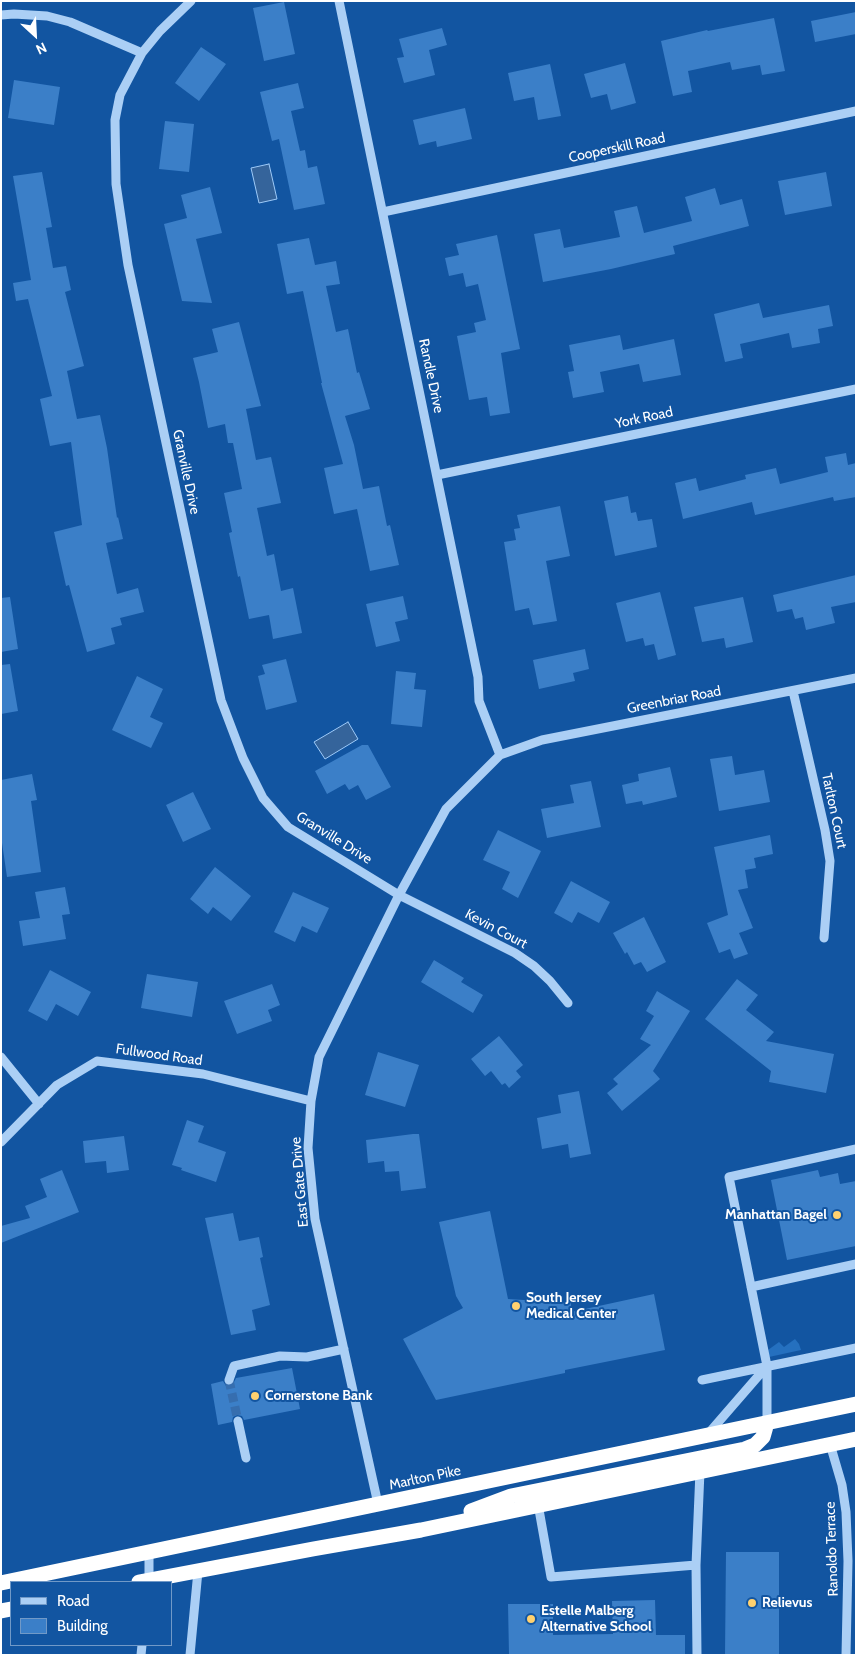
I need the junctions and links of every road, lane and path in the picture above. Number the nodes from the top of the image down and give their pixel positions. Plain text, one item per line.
1 (191, 1) edge
2 (340, 1) edge
3 (1, 15) edge
4 (142, 53) junction
5 (856, 112) edge
6 (383, 212) junction
7 (856, 389) edge
8 (437, 475) junction
9 (856, 678) edge
10 (793, 691) junction
11 (500, 755) junction
12 (399, 895) junction
13 (824, 938) dead end
14 (568, 1003) dead end
15 (1, 1057) edge
16 (311, 1101) junction
17 (39, 1104) junction
18 (1, 1142) edge
19 (856, 1149) edge
20 (856, 1264) edge
21 (751, 1287) junction
22 (856, 1348) edge
23 (344, 1349) junction
24 (767, 1366) junction
25 (229, 1380) dead end
26 (702, 1380) dead end
27 (856, 1404) edge
28 (238, 1421) tunnel mouth
29 (767, 1423) junction
30 (707, 1436) junction
31 (856, 1439) edge
32 (830, 1444) junction
33 (246, 1458) dead end
34 (700, 1471) junction
35 (378, 1504) junction
36 (538, 1504) junction
37 (421, 1530) junction
38 (149, 1552) junction
39 (852, 1560) edge
40 (696, 1565) junction
41 (198, 1571) junction
42 (11, 1581) edge
43 (146, 1581) edge
44 (151, 1581) edge
45 (851, 1622) edge
46 (190, 1655) edge
47 (697, 1655) edge
48 (846, 1655) edge

1 - 4 street, Granville Drive
2 - 6 street, Randle Drive
3 - 4 street
4 - 12 street, Granville Drive
5 - 6 street, Cooperskill Road
6 - 8 street, Randle Drive
7 - 8 street, York Road
8 - 11 street, Randle Drive
9 - 10 street, Greenbriar Road
10 - 11 street, Greenbriar Road
10 - 13 street, Tarlton Court
11 - 12 street, East Gate Drive
12 - 14 street, Kevin Court
12 - 16 street, East Gate Drive
15 - 17 street
16 - 17 street, Fullwood Road
16 - 23 street, East Gate Drive
17 - 18 street, Fullwood Road
19 - 21 street
20 - 21 street
21 - 24 street
22 - 24 street
23 - 25 street
23 - 35 street, East Gate Drive
24 - 26 street
24 - 29 street
24 - 30 street
27 - 29 highway, Marlton Pike
28 - 33 street
29 - 30 highway, Marlton Pike
29 - 37 highway
30 - 35 highway, Marlton Pike
31 - 32 highway
32 - 34 highway
32 - 39 street, Ranoldo Terrace
34 - 36 highway
34 - 40 street
35 - 38 highway, Marlton Pike
36 - 37 highway
36 - 40 street
37 - 41 highway
38 - 42 highway, Marlton Pike
38 - 43 street
39 - 45 street, Ranoldo Terrace
40 - 47 street
41 - 44 highway
41 - 46 street
45 - 48 street, Ranoldo Terrace

